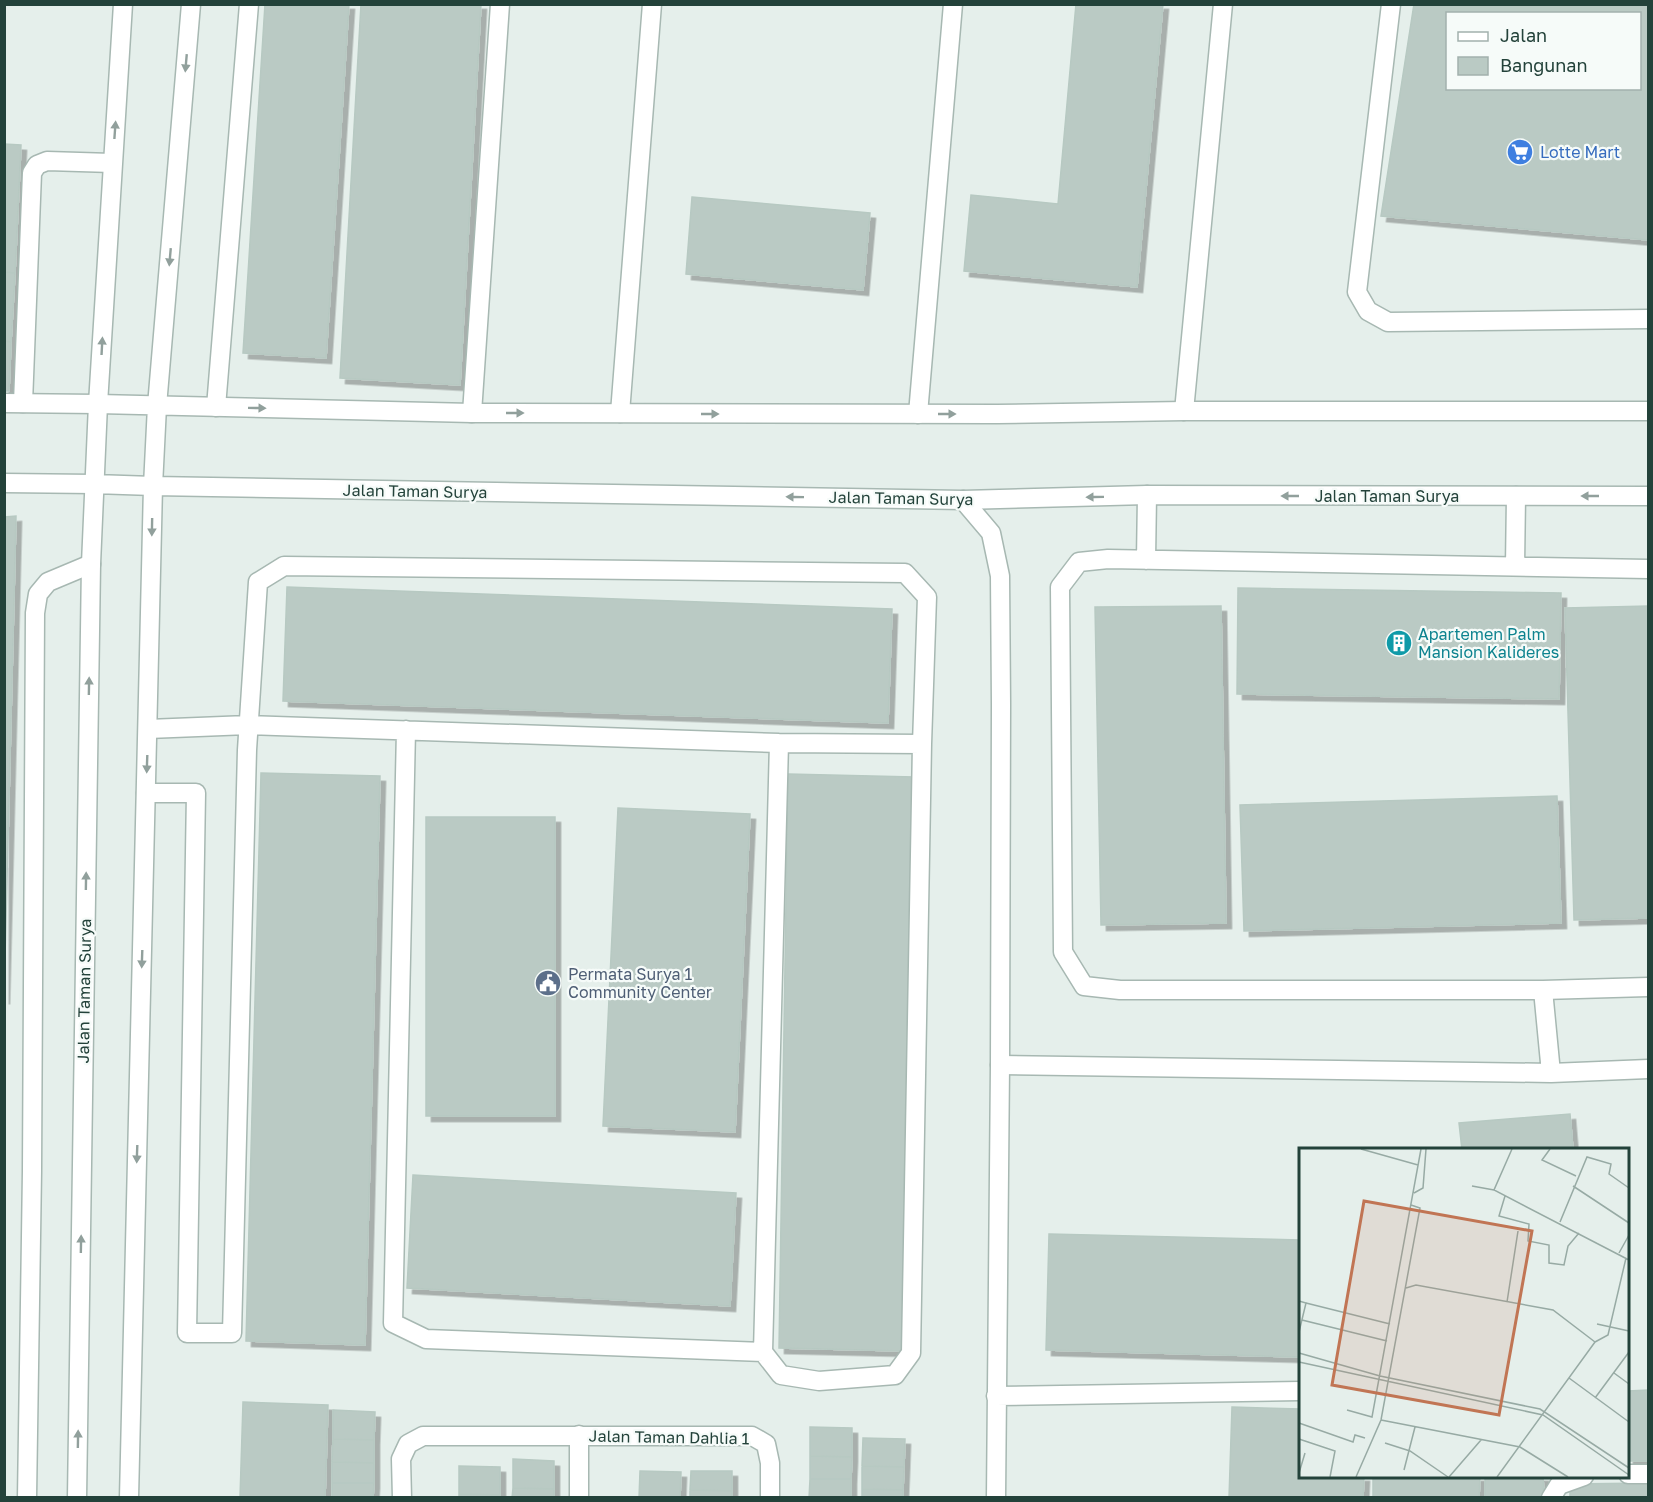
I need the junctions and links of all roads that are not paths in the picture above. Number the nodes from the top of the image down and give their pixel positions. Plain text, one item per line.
1 (123, 4) edge
2 (191, 4) edge
3 (249, 4) edge
4 (501, 4) edge
5 (652, 4) edge
6 (953, 4) edge
7 (1223, 4) edge
8 (1391, 4) edge
9 (112, 162) junction
10 (1648, 319) edge
11 (4, 403) edge
12 (23, 403) junction
13 (98, 404) junction
14 (157, 406) junction
15 (216, 407) junction
16 (1184, 411) junction
17 (1648, 411) edge
18 (472, 413) junction
19 (620, 413) junction
20 (918, 414) junction
21 (4, 483) edge
22 (94, 484) junction
23 (153, 486) junction
24 (1147, 495) junction
25 (1516, 496) junction
26 (1648, 496) edge
27 (963, 500) junction
28 (1146, 560) junction
29 (91, 564) junction
30 (1515, 566) junction
31 (1648, 569) edge
32 (248, 725) junction
33 (148, 729) junction
34 (406, 730) junction
35 (779, 743) junction
36 (922, 744) junction
37 (146, 793) junction
38 (1648, 987) edge
39 (1544, 990) junction
40 (1000, 1065) junction
41 (1648, 1069) edge
42 (1551, 1072) junction
43 (763, 1352) junction
44 (1299, 1391) edge
45 (996, 1396) junction
46 (579, 1435) junction
47 (1629, 1474) edge
48 (1648, 1474) edge
49 (1578, 1478) edge
50 (27, 1497) edge
51 (77, 1497) edge
52 (129, 1497) edge
53 (402, 1497) edge
54 (579, 1497) edge
55 (770, 1497) edge
56 (996, 1497) edge
57 (1551, 1497) edge

9 -> 1 street, Jalan Taman Surya
2 -> 14 street
3 - 15 street
4 - 18 street
5 - 19 street
6 - 20 street
7 - 16 street
8 - 10 street
9 - 12 street
13 -> 9 street, Jalan Taman Surya
11 - 12 street
12 - 13 street
13 - 14 street
13 - 22 street, Jalan Taman Surya
14 - 15 street
14 - 23 street
15 -> 18 street
16 - 17 street
20 -> 16 street
18 -> 19 street
19 -> 20 street
21 - 22 street, Jalan Taman Surya
22 - 23 street, Jalan Taman Surya
22 - 29 street, Jalan Taman Surya
27 -> 23 street, Jalan Taman Surya
23 -> 33 street
25 -> 24 street, Jalan Taman Surya
24 -> 27 street, Jalan Taman Surya
24 - 28 street
26 -> 25 street, Jalan Taman Surya
25 - 30 street
27 - 40 street
28 - 30 street
28 - 39 street
29 - 50 street
51 -> 29 street, Jalan Taman Surya
30 - 31 street
32 - 33 street
32 - 34 street
32 - 36 street
32 - 37 street
33 -> 37 street
34 - 35 street
34 - 43 street
35 - 36 street
35 - 43 street
36 - 43 street
37 -> 52 street
38 - 39 street
39 - 42 street
40 - 42 street
40 - 45 street
41 - 42 street
44 - 45 street
45 - 56 street
46 - 53 street
46 - 54 street, Jalan Taman Dahlia 1
46 - 55 street, Jalan Taman Dahlia 1
47 - 48 street
49 - 57 street

